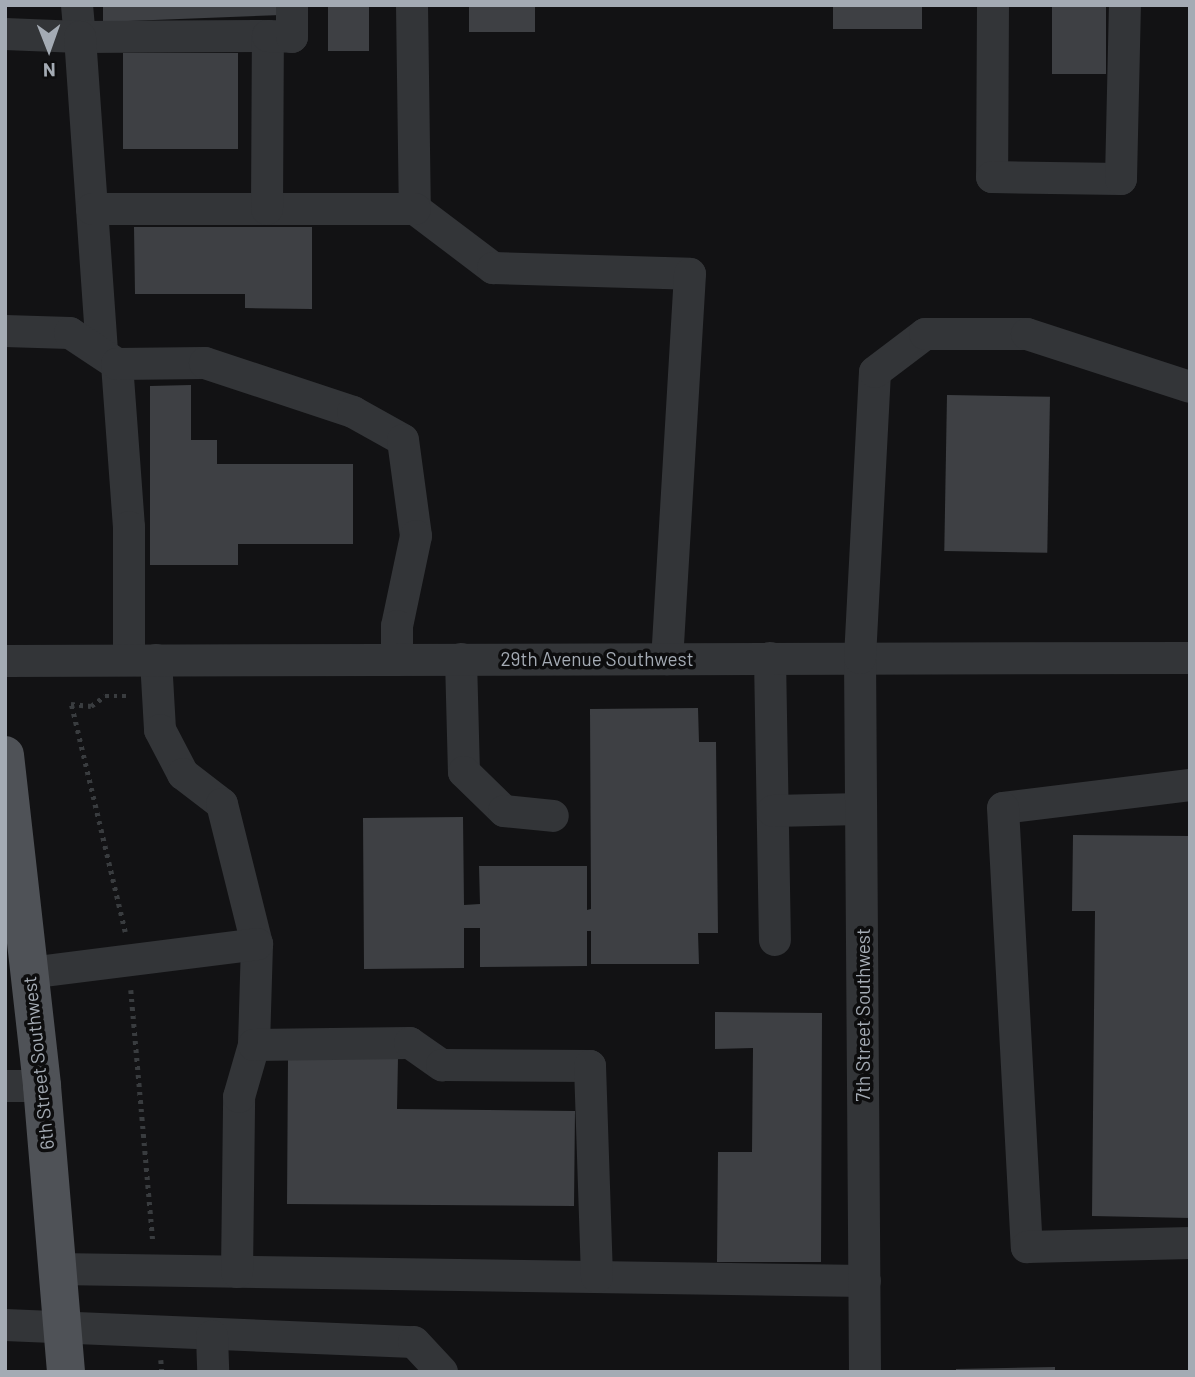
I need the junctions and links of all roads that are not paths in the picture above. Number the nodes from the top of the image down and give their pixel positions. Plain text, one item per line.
1 (77, 5) edge
2 (292, 5) edge
3 (412, 5) edge
4 (993, 5) edge
5 (1125, 5) edge
6 (5, 34) edge
7 (268, 36) junction
8 (80, 37) junction
9 (92, 209) junction
10 (267, 209) junction
11 (415, 209) junction
12 (5, 331) edge
13 (109, 358) junction
14 (1190, 387) edge
15 (1190, 657) edge
16 (770, 658) junction
17 (860, 658) junction
18 (461, 659) junction
19 (667, 659) junction
20 (142, 660) junction
21 (397, 660) junction
22 (5, 661) edge
23 (5, 755) edge
24 (1190, 785) edge
25 (861, 810) junction
26 (773, 811) junction
27 (553, 816) dead end
28 (13, 902) edge
29 (775, 940) dead end
30 (257, 944) junction
31 (29, 973) junction
32 (254, 1045) junction
33 (24, 1086) edge
34 (1190, 1243) edge
35 (57, 1269) junction
36 (237, 1272) junction
37 (597, 1277) junction
38 (865, 1281) junction
39 (5, 1325) edge
40 (62, 1332) junction
41 (212, 1336) junction
42 (66, 1372) edge
43 (213, 1372) edge
44 (442, 1372) edge
45 (865, 1372) edge

1 - 8 street
2 - 7 street
3 - 11 street
4 - 5 street
6 - 8 street
7 - 8 street
7 - 10 street
8 - 9 street
9 - 10 street
9 - 13 street
10 - 11 street
11 - 19 street
12 - 13 street
13 - 20 street
13 - 21 street
14 - 17 street, 7th Street Southwest
15 - 17 street, 29th Avenue Southwest
16 - 17 street, 29th Avenue Southwest
16 - 19 street, 29th Avenue Southwest
16 - 26 street
17 - 25 street, 7th Street Southwest
18 - 19 street, 29th Avenue Southwest
18 - 21 street, 29th Avenue Southwest
18 - 27 street
20 - 21 street, 29th Avenue Southwest
20 - 22 street, 29th Avenue Southwest
20 - 30 street
23 - 28 main road, 6th Street Southwest
24 - 34 street
25 - 26 street
25 - 38 street, 7th Street Southwest
26 - 29 street
28 - 31 main road, 6th Street Southwest
30 - 31 street
30 - 32 street
31 - 33 main road, 6th Street Southwest
32 - 36 street
32 - 37 street
33 - 35 main road, 6th Street Southwest
35 - 36 street
35 - 40 main road, 6th Street Southwest
36 - 37 street
37 - 38 street
38 - 45 street, 7th Street Southwest
39 - 40 street
40 - 41 street
40 - 42 main road, 6th Street Southwest
41 - 43 street
41 - 44 street

